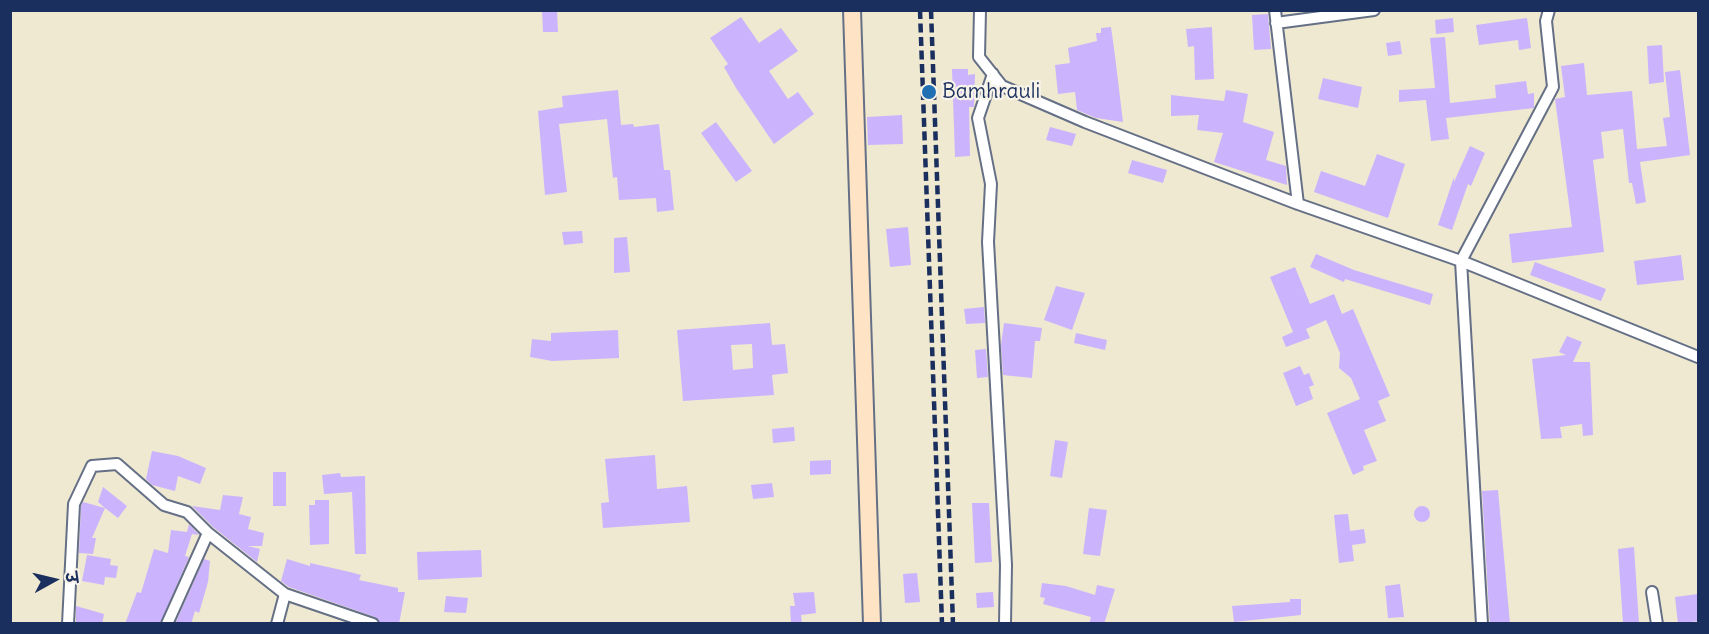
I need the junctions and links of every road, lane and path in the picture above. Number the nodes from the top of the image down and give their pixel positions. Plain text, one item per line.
1 (852, 10) edge
2 (980, 10) edge
3 (1275, 10) edge
4 (1374, 10) edge
5 (1549, 10) edge
6 (1276, 23) junction
7 (993, 74) junction
8 (1298, 204) junction
9 (1461, 261) junction
10 (1698, 357) edge
11 (208, 533) junction
12 (1652, 592) dead end
13 (285, 594) junction
14 (68, 624) edge
15 (167, 624) edge
16 (277, 624) edge
17 (373, 624) edge
18 (872, 624) edge
19 (1005, 624) edge
20 (1482, 624) edge
21 (1657, 624) edge

1 - 18 main road
2 - 7 street
3 - 6 street
4 - 6 street
5 - 9 street
6 - 8 street
7 - 8 street
7 - 19 street
8 - 9 street
9 - 10 street
9 - 20 street
11 - 13 street
11 - 14 street
11 - 15 street
12 - 21 street
13 - 16 street
13 - 17 street

